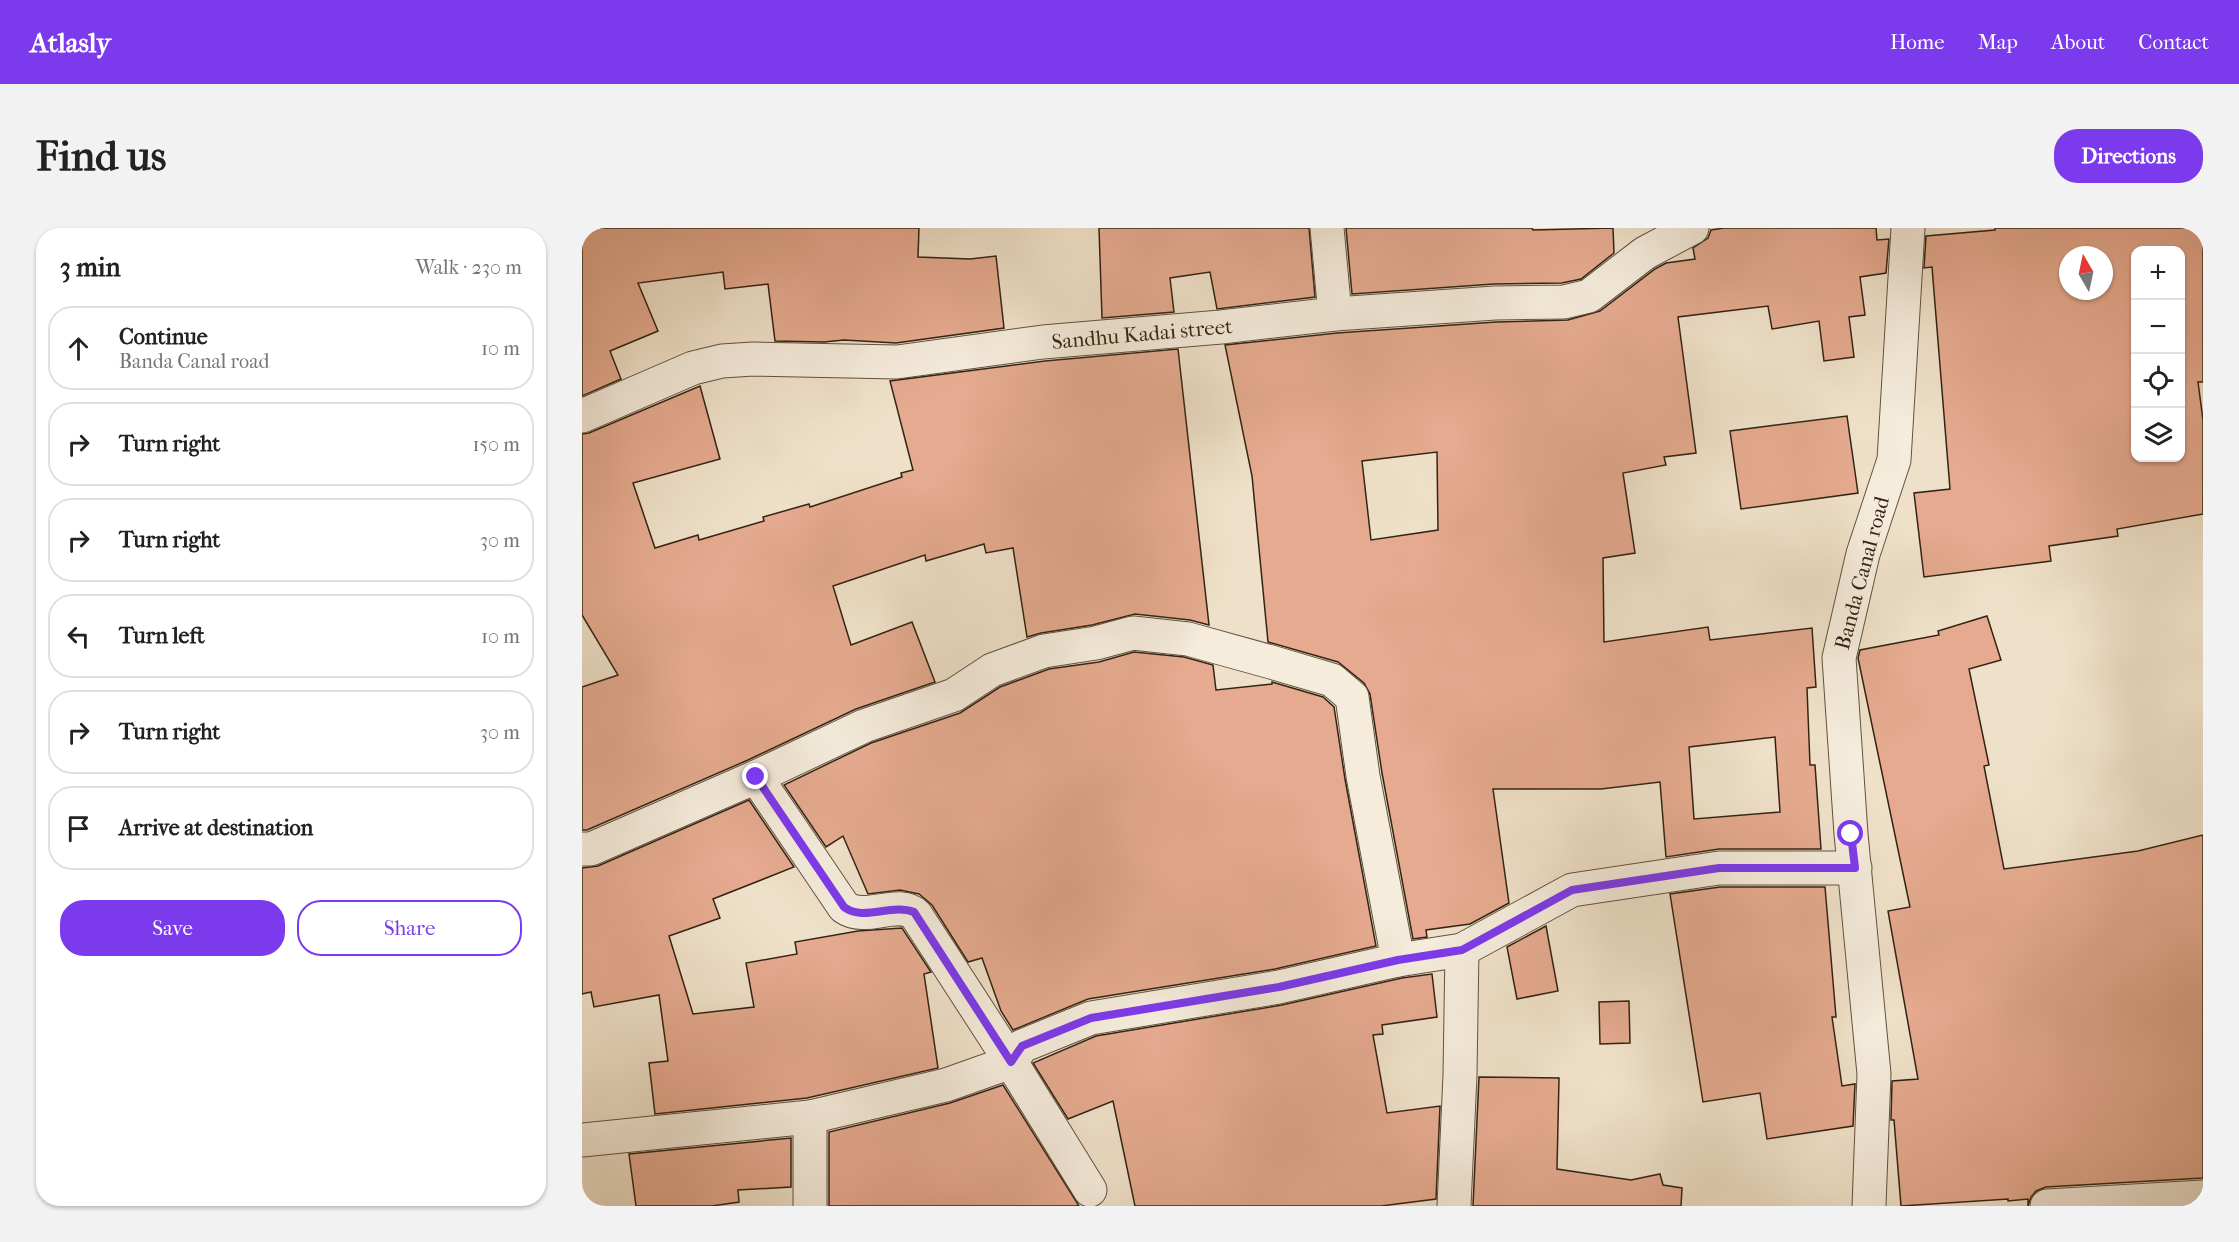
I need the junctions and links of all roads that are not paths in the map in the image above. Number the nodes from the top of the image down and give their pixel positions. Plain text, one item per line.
1 (1327, 228) edge
2 (1692, 228) edge
3 (1908, 228) edge
4 (1335, 314) junction
5 (582, 416) edge
6 (756, 777) junction
7 (582, 849) edge
8 (1855, 868) junction
9 (1462, 950) junction
10 (1398, 960) junction
11 (1011, 1062) junction
12 (810, 1117) junction
13 (582, 1140) edge
14 (1090, 1190) dead end
15 (2203, 1197) edge
16 (810, 1206) edge
17 (1454, 1206) edge
18 (1869, 1206) edge
19 (2047, 1206) edge

1 - 4 street
2 - 4 street, Sandhu Kadai street
3 - 8 street, Banda Canal road
4 - 5 street, Sandhu Kadai street
6 - 7 street
6 - 10 street
6 - 11 street
8 - 9 street
8 - 18 street, Banda Canal road
9 - 10 street
9 - 17 street
10 - 11 street
11 - 12 street
11 - 14 street
12 - 13 street
12 - 16 street
15 - 19 street

